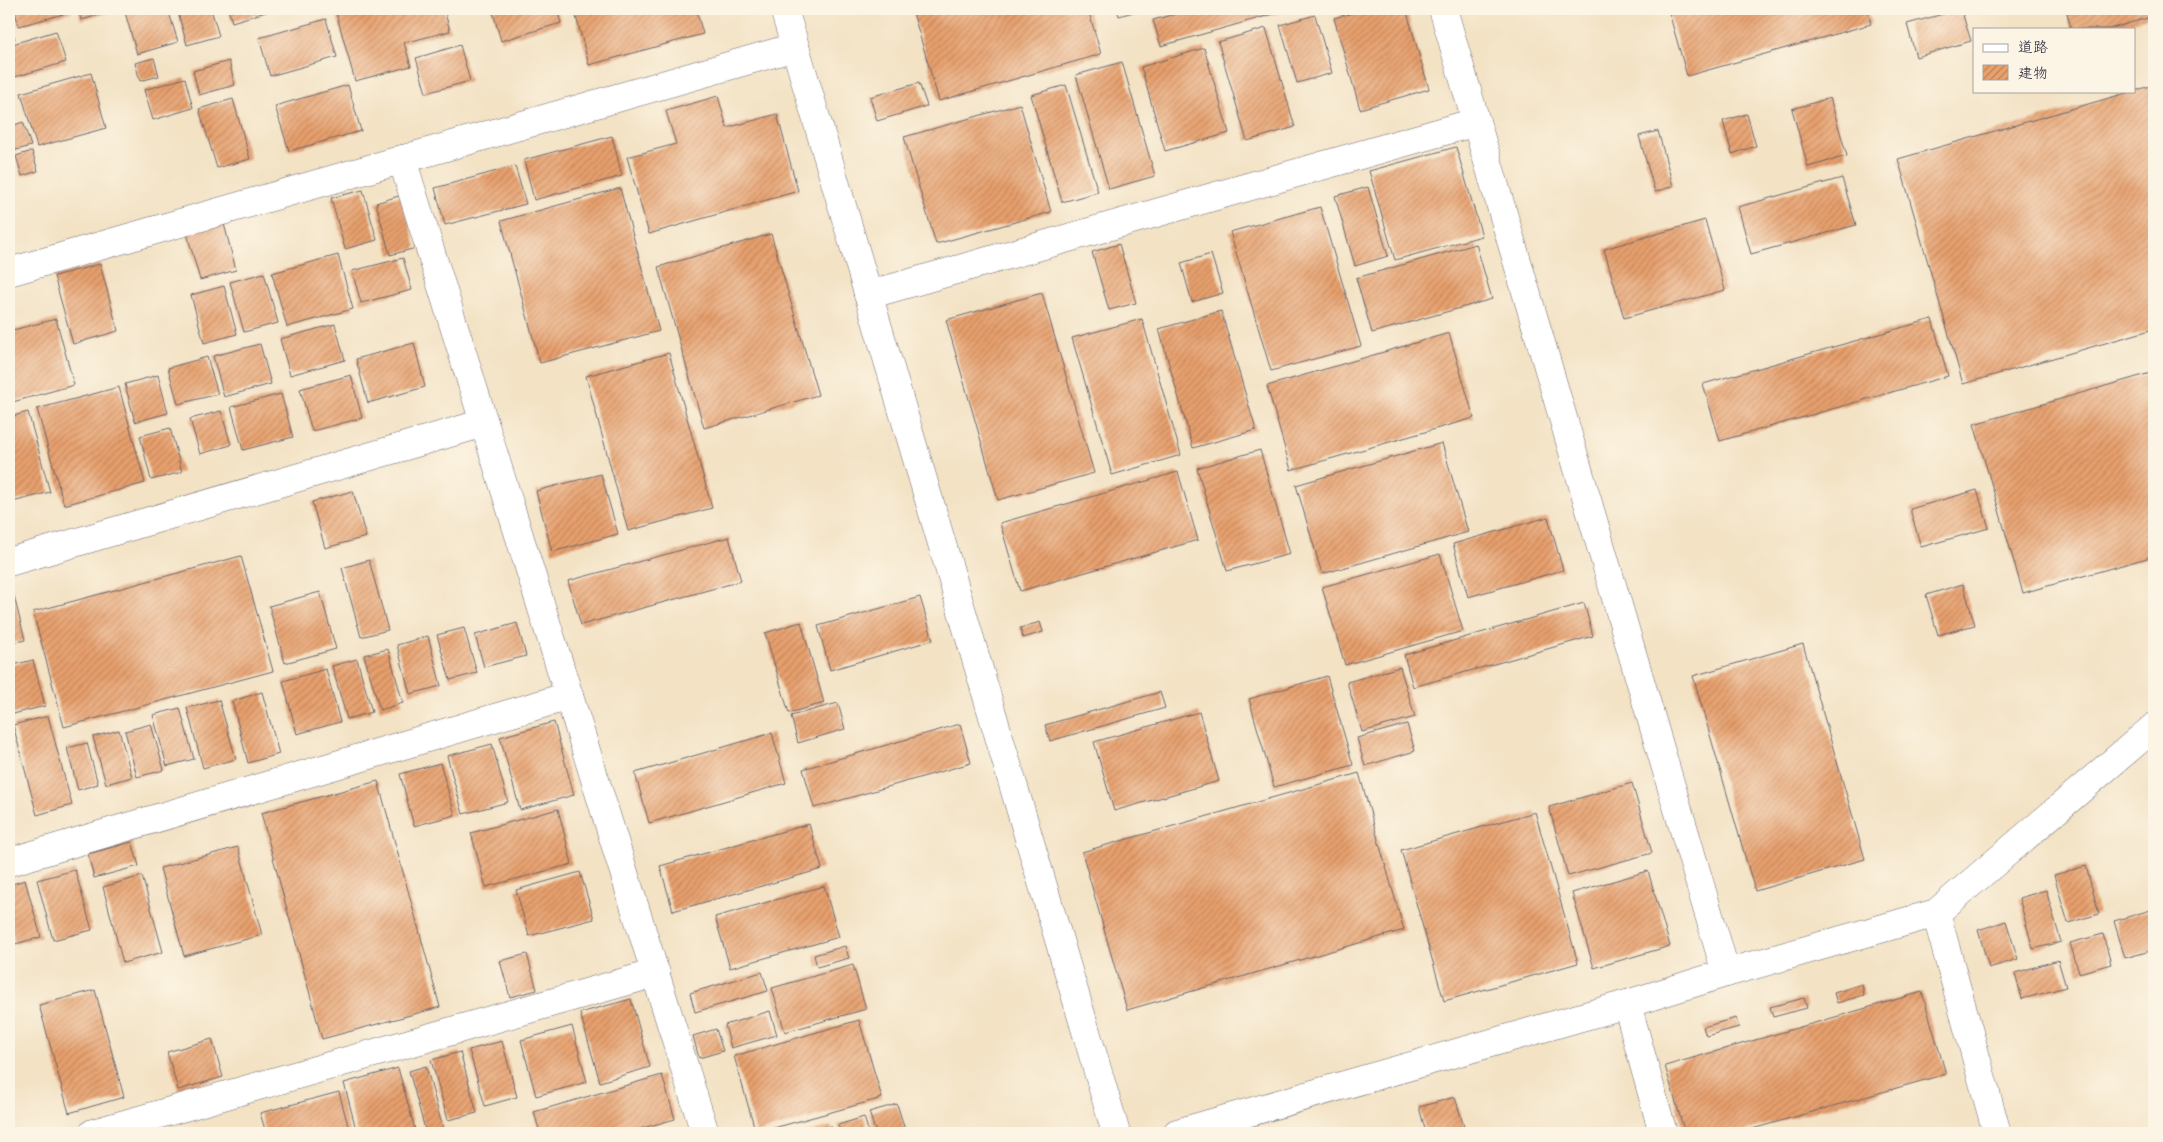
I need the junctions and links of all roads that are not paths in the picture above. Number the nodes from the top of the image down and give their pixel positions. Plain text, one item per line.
1 (784, 9) edge
2 (1443, 9) edge
3 (795, 47) junction
4 (1476, 122) junction
5 (402, 159) junction
6 (9, 272) edge
7 (868, 295) junction
8 (484, 423) junction
9 (9, 562) edge
10 (570, 696) junction
11 (2154, 726) edge
12 (9, 862) edge
13 (1936, 913) junction
14 (656, 973) junction
15 (1726, 973) junction
16 (1627, 1004) junction
17 (92, 1133) edge
18 (706, 1133) edge
19 (1116, 1133) edge
20 (1177, 1133) edge
21 (1663, 1133) edge
22 (1997, 1133) edge

1 - 3 street
2 - 4 street
3 - 5 street
3 - 7 street
4 - 7 street
4 - 15 street
5 - 6 street
5 - 8 street
7 - 19 street
8 - 9 street
8 - 10 street
10 - 12 street
10 - 14 street
11 - 13 street
13 - 15 street
13 - 22 street
14 - 17 street
14 - 18 street
15 - 16 street
16 - 20 street
16 - 21 street

